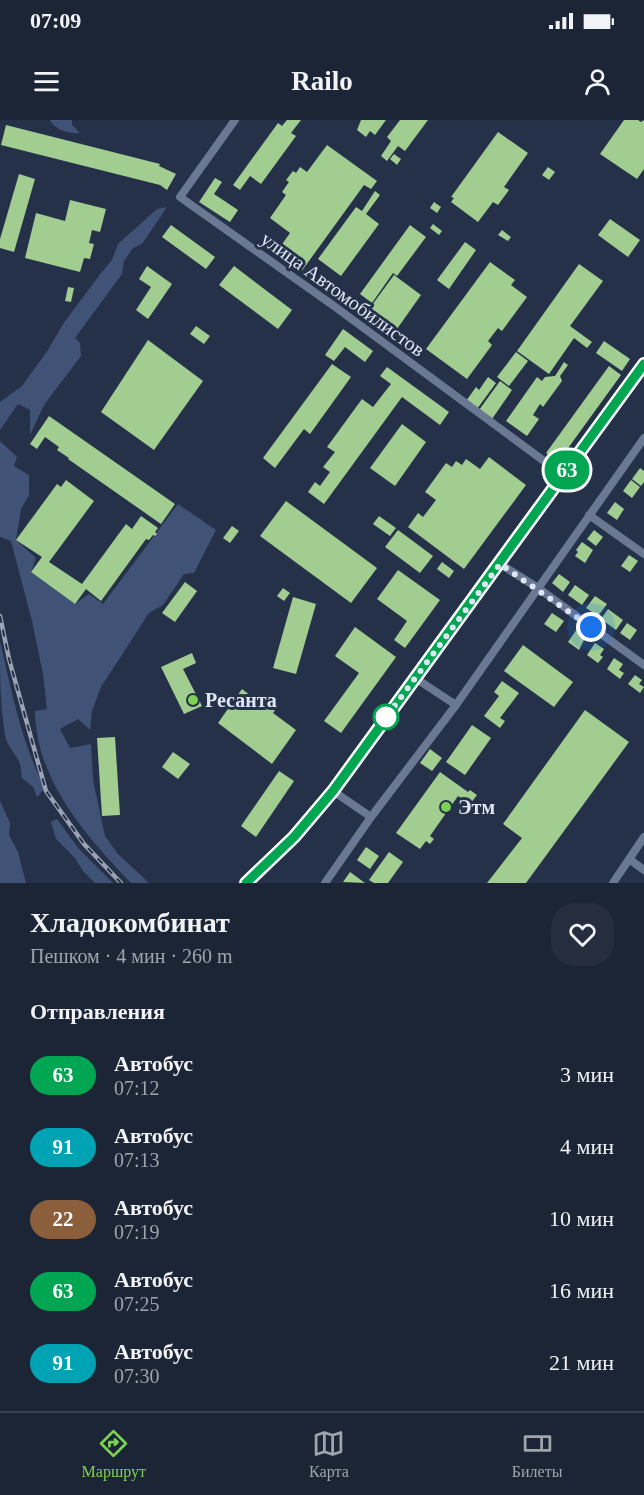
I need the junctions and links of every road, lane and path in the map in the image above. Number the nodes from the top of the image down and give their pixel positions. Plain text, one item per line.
1 (235, 120) edge
2 (644, 364) edge
3 (644, 438) edge
4 (563, 475) junction
5 (589, 515) junction
6 (644, 554) edge
7 (500, 564) junction
8 (538, 588) junction
9 (644, 665) edge
10 (416, 678) junction
11 (456, 705) junction
12 (333, 791) junction
13 (371, 817) junction
14 (644, 837) edge
15 (628, 859) junction
16 (644, 870) edge
17 (246, 883) edge
18 (325, 883) edge
19 (613, 883) edge

1 - 4 street, улица Автомобилистов
2 - 4 main road
3 - 5 street
4 - 7 main road
5 - 6 street
5 - 8 street
7 - 8 street
7 - 10 main road
8 - 9 street
8 - 11 street
10 - 11 street
10 - 12 main road
11 - 13 street
12 - 13 street
12 - 17 main road
13 - 18 street
14 - 15 street
15 - 16 street
15 - 19 street

